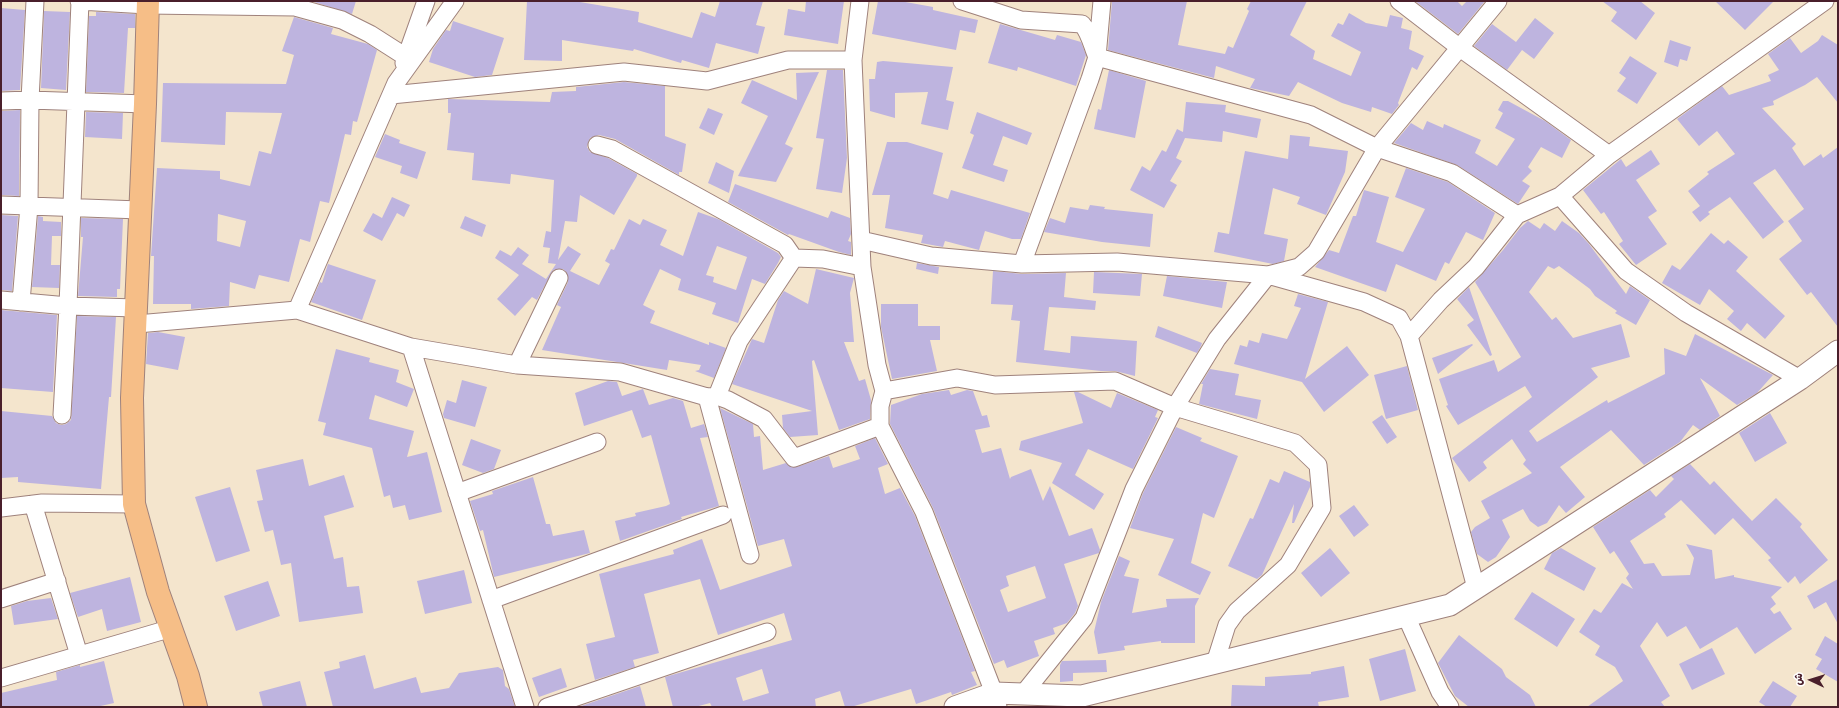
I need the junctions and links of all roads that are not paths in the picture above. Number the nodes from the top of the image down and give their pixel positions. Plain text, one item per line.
1 (35, 1) edge
2 (79, 1) edge
3 (426, 1) edge
4 (455, 1) edge
5 (860, 1) edge
6 (962, 1) edge
7 (1102, 1) edge
8 (1399, 1) edge
9 (1498, 1) edge
10 (1825, 1) edge
11 (147, 3) edge
12 (1460, 48) junction
13 (406, 57) junction
14 (1097, 57) junction
15 (853, 60) junction
16 (394, 89) junction
17 (30, 100) junction
18 (1, 101) edge
19 (75, 102) junction
20 (145, 104) junction
21 (597, 145) dead end
22 (1377, 148) junction
23 (1609, 155) junction
24 (1560, 196) junction
25 (1, 204) edge
26 (29, 206) junction
27 (71, 207) junction
28 (140, 210) junction
29 (1518, 215) junction
30 (861, 240) junction
31 (794, 258) junction
32 (1022, 264) junction
33 (862, 267) junction
34 (1268, 276) junction
35 (559, 278) dead end
36 (1, 300) edge
37 (21, 302) junction
38 (68, 306) junction
39 (297, 310) junction
40 (136, 316) junction
41 (1409, 336) junction
42 (411, 347) junction
43 (1838, 351) edge
44 (517, 365) junction
45 (1800, 379) junction
46 (884, 391) junction
47 (712, 397) junction
48 (1176, 407) junction
49 (62, 415) dead end
50 (880, 426) junction
51 (597, 442) dead end
52 (458, 493) junction
53 (33, 504) junction
54 (134, 504) junction
55 (1, 508) edge
56 (723, 515) dead end
57 (750, 554) dead end
58 (57, 581) junction
59 (1476, 588) junction
60 (1, 598) edge
61 (491, 600) junction
62 (1406, 616) junction
63 (172, 628) junction
64 (768, 632) dead end
65 (79, 655) junction
66 (1214, 663) junction
67 (1, 678) edge
68 (1022, 694) junction
69 (996, 700) edge
70 (196, 707) edge
71 (525, 707) edge
72 (546, 707) edge
73 (955, 707) edge
74 (1450, 707) edge

1 - 17 street
2 - 11 street
2 - 19 street
3 - 13 street
4 - 16 street
5 - 15 street
6 - 14 street
7 - 14 street
8 - 12 street
9 - 12 street
10 - 23 street
11 - 13 street
11 - 20 main road
12 - 22 street
12 - 23 street
13 - 16 street
14 - 22 street
14 - 32 street
15 - 16 street
15 - 30 street
16 - 39 street
17 - 18 street
17 - 19 street
17 - 26 street
19 - 20 street
19 - 27 street
20 - 28 main road
21 - 31 street
22 - 29 street
22 - 34 street
23 - 24 street
24 - 29 street
24 - 45 street
25 - 26 street
26 - 27 street
26 - 37 street
27 - 28 street
27 - 38 street
28 - 40 main road
29 - 41 street
30 - 32 street
30 - 33 street
31 - 33 street
31 - 47 street
32 - 34 street
33 - 46 street
34 - 41 street
34 - 48 street
35 - 44 street
36 - 37 street
37 - 38 street
38 - 40 street
38 - 49 street
39 - 40 street
39 - 42 street
40 - 54 main road
41 - 59 street
42 - 44 street
42 - 52 street
43 - 45 street
44 - 47 street
45 - 59 street
46 - 48 street
46 - 50 street
47 - 50 street
47 - 57 street
48 - 66 street
48 - 68 street
50 - 69 street
51 - 52 street
52 - 61 street
53 - 54 street
53 - 55 street
53 - 58 street
54 - 63 main road
56 - 61 street
58 - 60 street
58 - 65 street
59 - 62 street
61 - 71 street
62 - 66 street
62 - 74 street
63 - 65 street
63 - 70 main road
64 - 72 street
65 - 67 street
66 - 68 street
68 - 69 street
69 - 73 street

